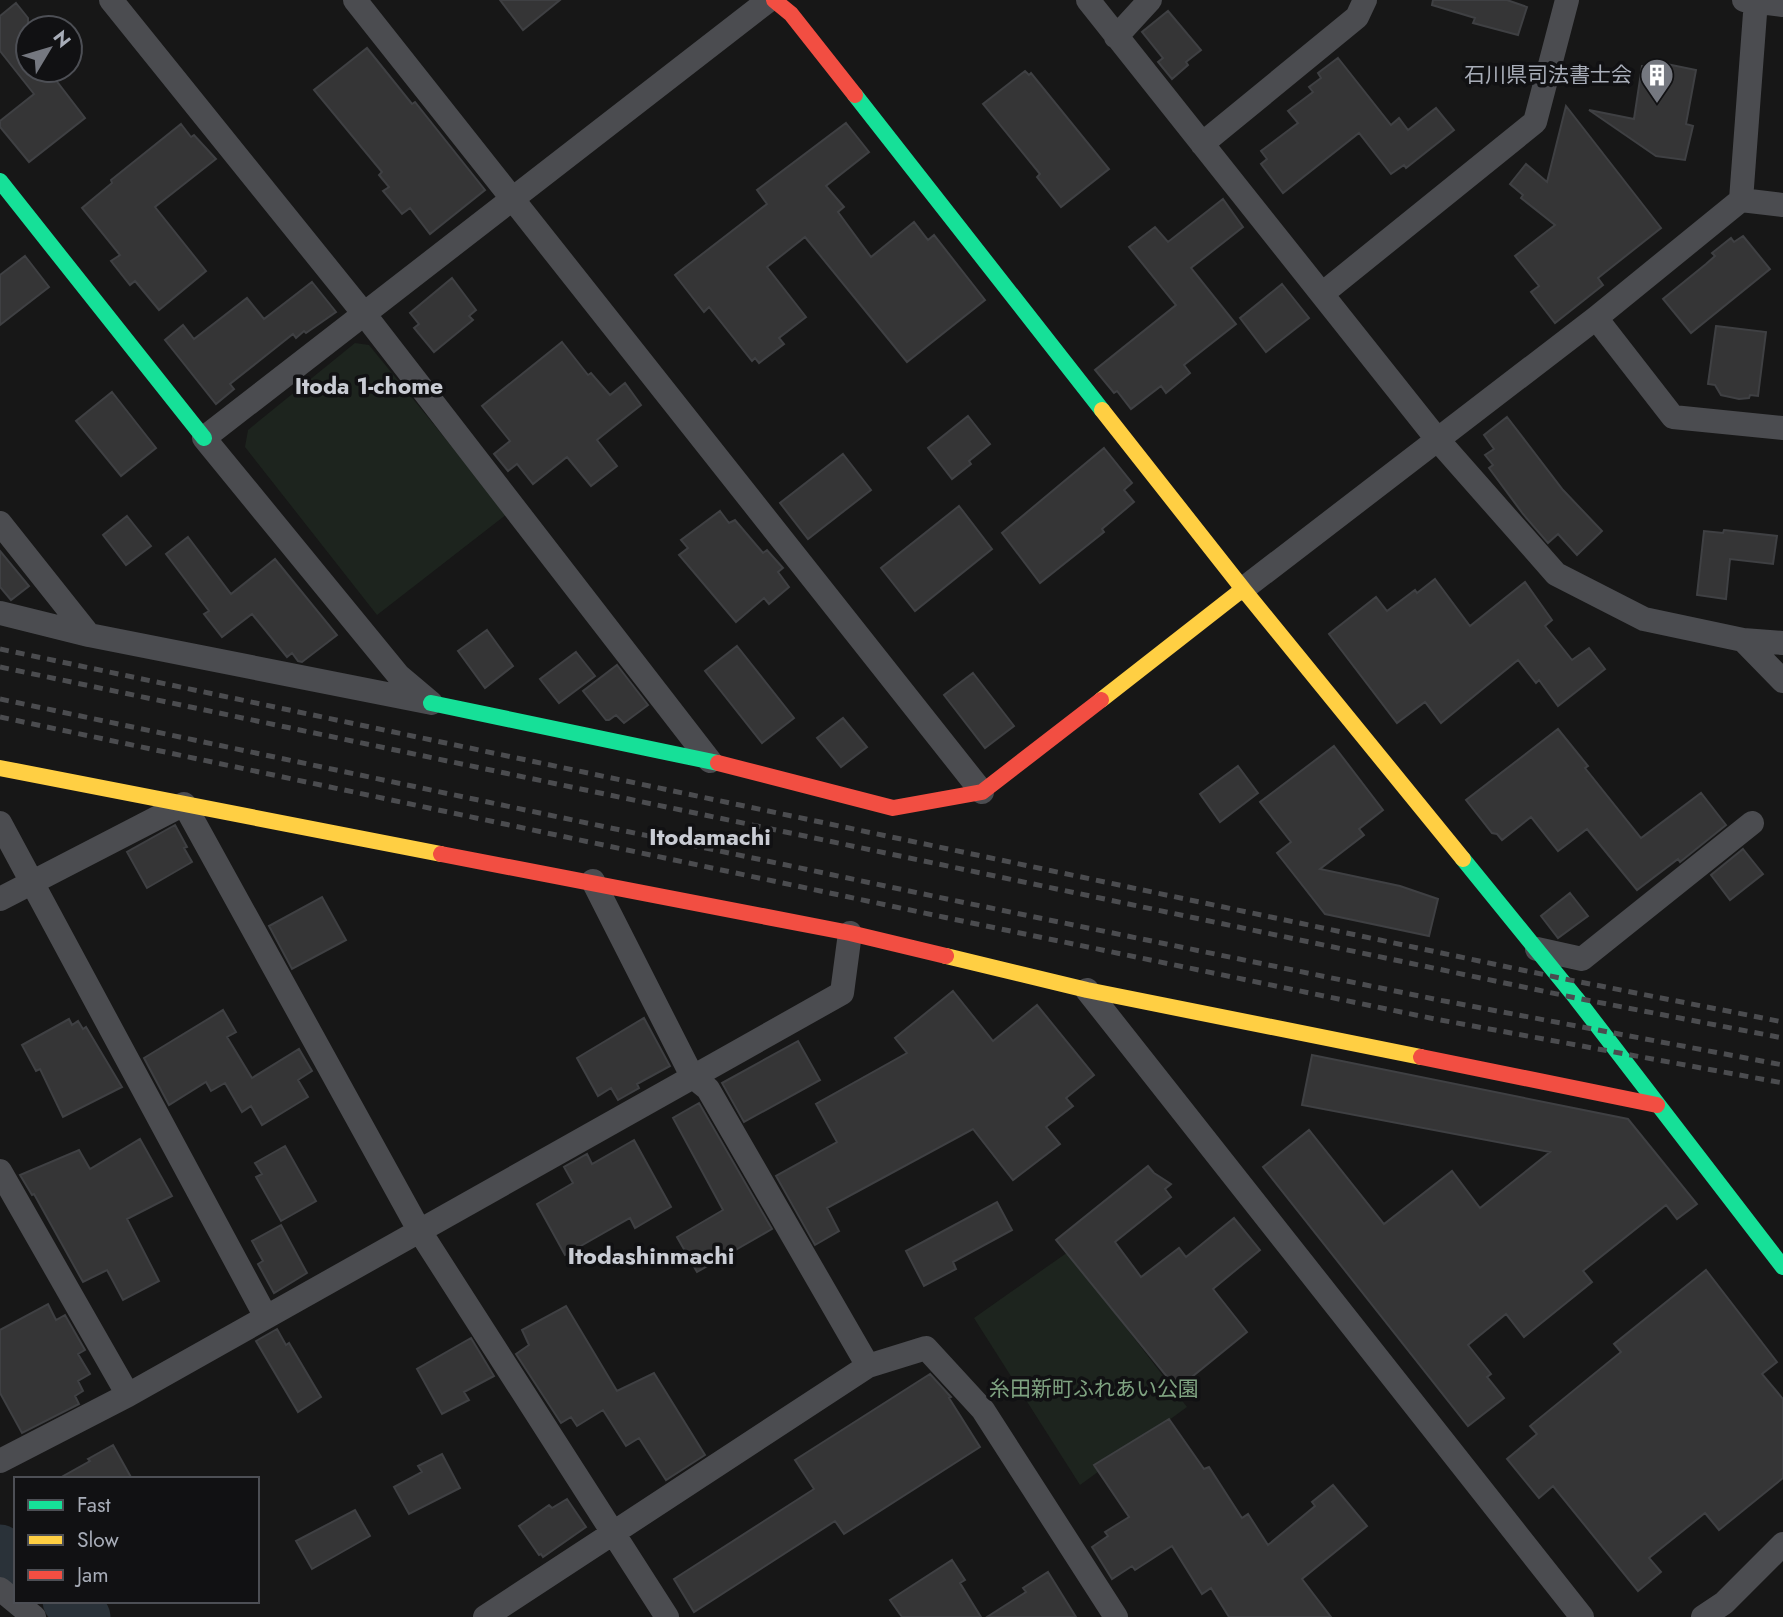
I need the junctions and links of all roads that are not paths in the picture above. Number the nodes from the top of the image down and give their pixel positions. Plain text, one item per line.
1 (111, 0) edge
2 (355, 0) edge
3 (772, 0) edge
4 (1088, 0) edge
5 (1150, 0) edge
6 (1365, 0) edge
7 (1567, 0) edge
8 (1752, 1) edge
9 (1783, 5) edge
10 (1116, 37) junction
11 (1202, 144) junction
12 (0, 181) edge
13 (513, 197) junction
14 (1741, 200) junction
15 (1783, 205) edge
16 (1322, 294) junction
17 (365, 315) junction
18 (1596, 318) junction
19 (1783, 428) edge
20 (204, 438) junction
21 (1437, 439) junction
22 (0, 523) edge
23 (1243, 589) junction
24 (0, 613) edge
25 (89, 635) junction
26 (1743, 640) junction
27 (1783, 643) edge
28 (1783, 681) edge
29 (431, 703) junction
30 (709, 761) junction
31 (0, 768) edge
32 (982, 792) junction
33 (184, 804) junction
34 (0, 823) edge
35 (1752, 823) dead end
36 (31, 881) junction
37 (593, 881) junction
38 (0, 899) edge
39 (850, 933) junction
40 (1536, 949) junction
41 (1087, 990) junction
42 (692, 1076) junction
43 (1657, 1105) junction
44 (0, 1171) edge
45 (419, 1230) junction
46 (1783, 1267) edge
47 (266, 1317) junction
48 (867, 1366) junction
49 (128, 1395) junction
50 (0, 1461) edge
51 (614, 1534) junction
52 (1783, 1544) edge
53 (0, 1589) edge
54 (14, 1601) edge
55 (17, 1603) edge
56 (34, 1617) edge
57 (485, 1617) edge
58 (667, 1617) edge
59 (1116, 1617) edge
60 (1582, 1617) edge
61 (1703, 1617) edge

1 - 17 street
2 - 13 street
3 - 13 street
3 - 23 street
4 - 10 street
5 - 10 street
6 - 11 street
7 - 16 street
8 - 9 street
8 - 14 street
10 - 11 street
11 - 16 street
12 - 20 street
13 - 17 street
13 - 32 street
14 - 15 street
14 - 18 street
16 - 21 street
17 - 20 street
17 - 30 street
18 - 19 street
18 - 21 street
20 - 29 street
21 - 23 street
21 - 26 street
22 - 25 street
23 - 32 street
23 - 40 street
24 - 25 street
25 - 29 street
26 - 27 street
26 - 28 street
29 - 30 street
30 - 32 street
31 - 33 street
33 - 36 street
33 - 37 street
33 - 45 street
34 - 36 street
35 - 40 street
36 - 38 street
36 - 47 street
37 - 39 street
37 - 42 street
39 - 41 street
39 - 42 street
40 - 43 street
41 - 43 street
41 - 60 street
42 - 45 street
42 - 48 street
43 - 46 street
44 - 49 street
45 - 47 street
45 - 51 street
47 - 49 street
48 - 51 street
48 - 59 street
49 - 50 street
51 - 57 street
51 - 58 street
52 - 61 street
53 - 54 street
55 - 56 street

